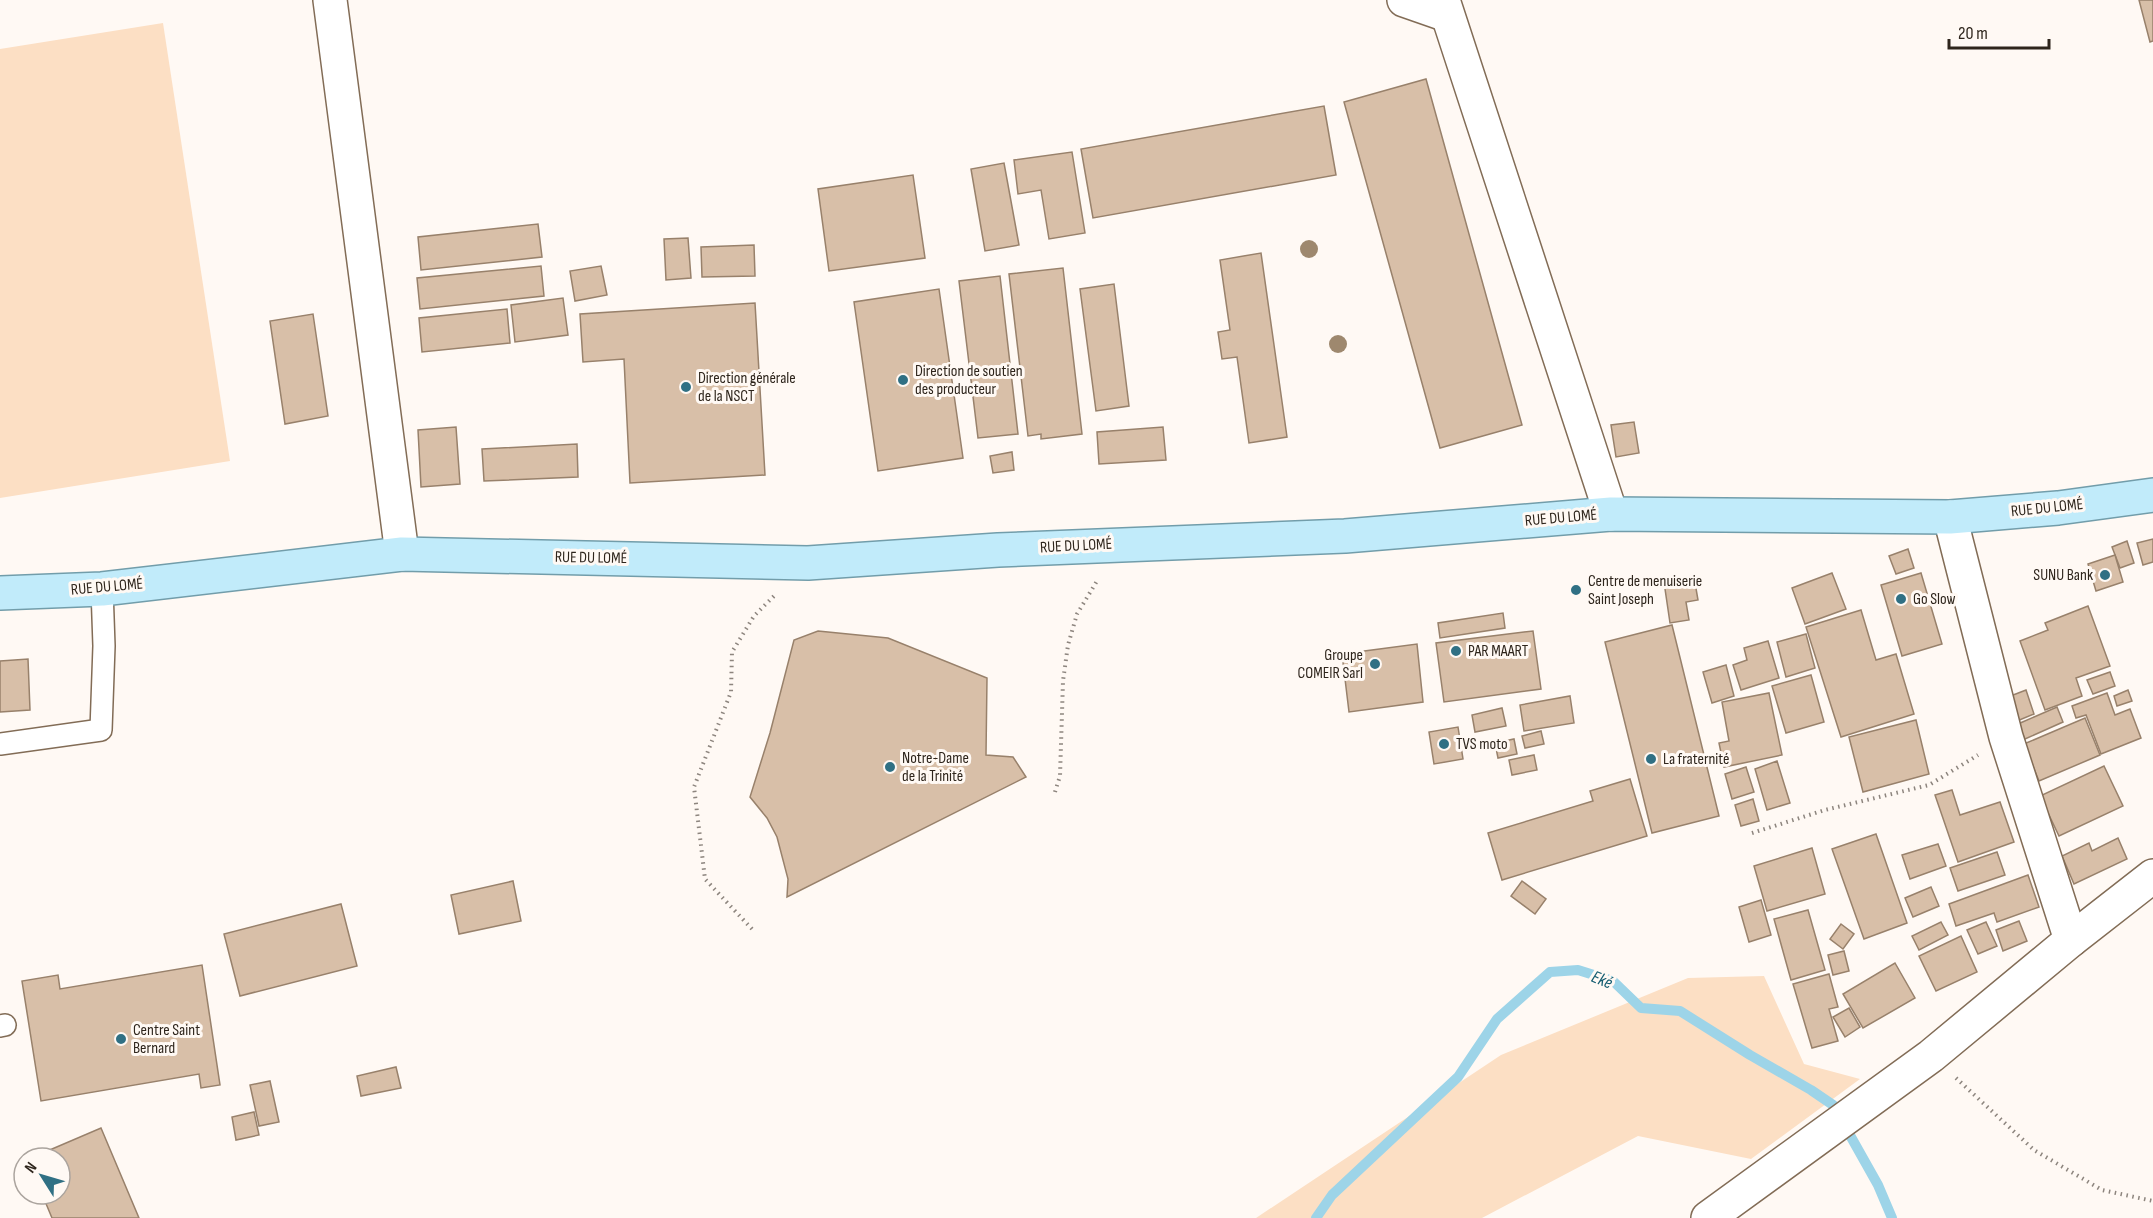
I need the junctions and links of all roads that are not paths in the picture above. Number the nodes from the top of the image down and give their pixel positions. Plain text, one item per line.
1 (330, 0) edge
2 (1404, 0) edge
3 (1445, 8) edge
4 (2153, 495) edge
5 (1611, 514) junction
6 (1950, 517) junction
7 (402, 554) junction
8 (102, 589) junction
9 (0, 593) edge
10 (0, 744) edge
11 (2153, 876) edge
12 (2071, 940) junction
13 (1708, 1218) edge

1 - 7 street
2 - 3 street
3 - 5 street
4 - 6 main road, RUE DU LOMÉ
5 - 6 main road, RUE DU LOMÉ
5 - 7 main road, RUE DU LOMÉ
6 - 12 street
7 - 8 main road, RUE DU LOMÉ
8 - 9 main road, RUE DU LOMÉ
8 - 10 lane
11 - 12 street
12 - 13 street

